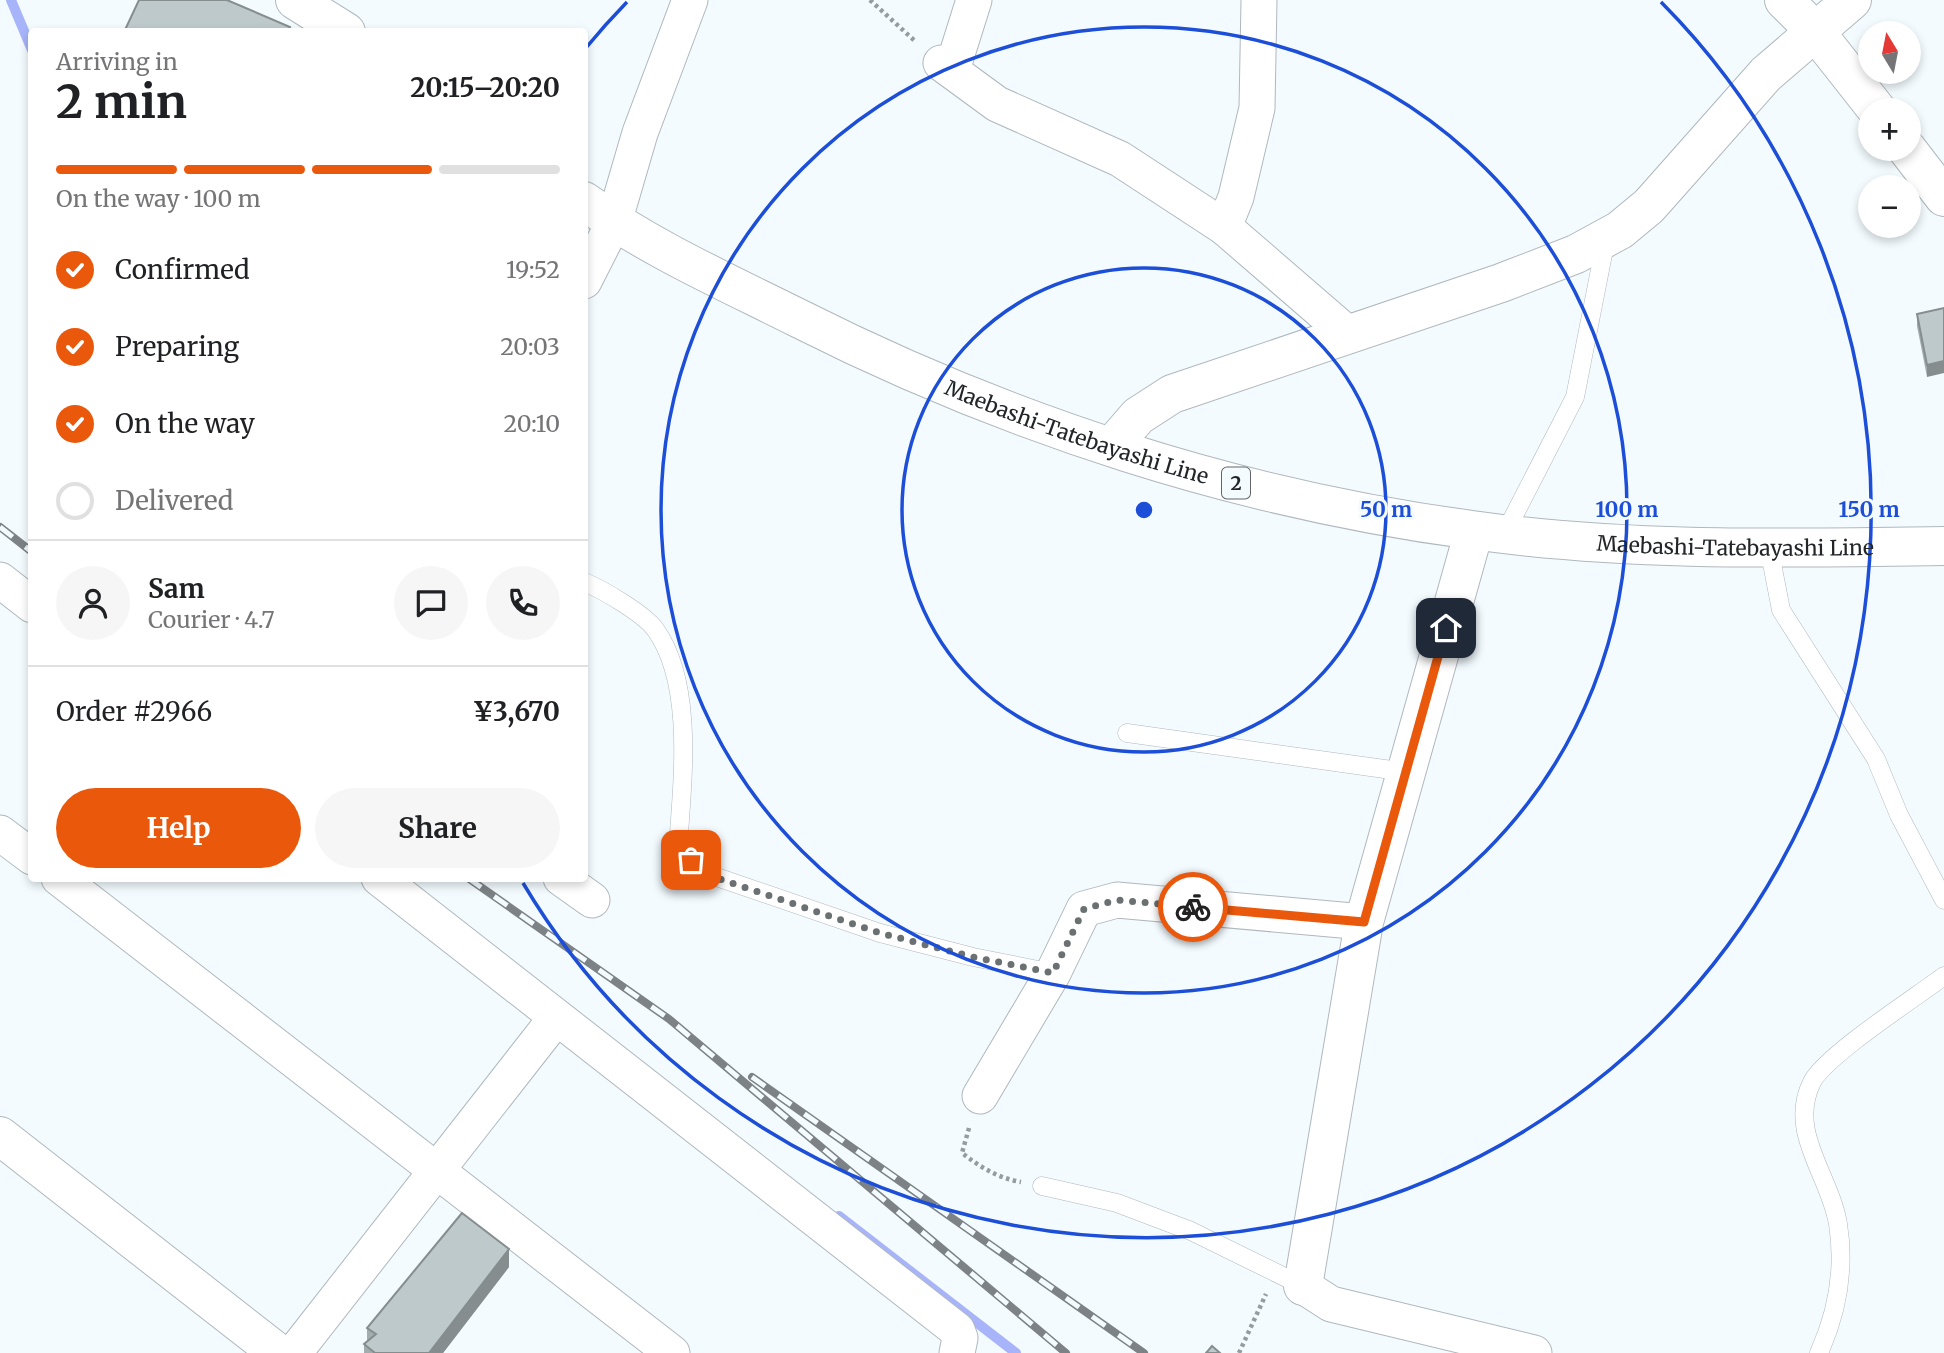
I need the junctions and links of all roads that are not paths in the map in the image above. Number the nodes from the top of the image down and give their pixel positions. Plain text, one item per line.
1 (295, 0) edge
2 (690, 0) edge
3 (974, 0) edge
4 (1259, 0) edge
5 (1784, 0) edge
6 (1852, 0) edge
7 (340, 28) edge
8 (1814, 30) junction
9 (1868, 98) edge
10 (1916, 161) edge
11 (1944, 197) edge
12 (599, 211) edge
13 (1224, 227) junction
14 (1606, 238) junction
15 (588, 262) edge
16 (1349, 335) junction
17 (1112, 446) junction
18 (1489, 532) junction
19 (1944, 546) edge
20 (1769, 548) junction
21 (0, 580) edge
22 (588, 585) edge
23 (28, 602) edge
24 (1127, 733) dead end
25 (1406, 772) junction
26 (0, 833) edge
27 (28, 854) edge
28 (64, 882) edge
29 (384, 882) edge
30 (567, 882) edge
31 (592, 900) dead end
32 (1944, 900) edge
33 (1364, 922) junction
34 (1053, 973) junction
35 (1944, 976) edge
36 (556, 1018) junction
37 (980, 1096) road end
38 (0, 1136) edge
39 (436, 1169) junction
40 (1042, 1186) road end
41 (1289, 1280) junction
42 (278, 1353) edge
43 (294, 1353) edge
44 (672, 1353) edge
45 (957, 1353) edge
46 (1534, 1353) edge
47 (1818, 1353) edge

1 - 7 street
2 - 12 street
3 - 13 street
4 - 13 street
5 - 8 street
6 - 8 street
8 - 9 street
8 - 14 street
10 - 11 street
12 - 15 street
12 - 17 street, Maebashi-Tatebayashi Line / 2
13 - 16 street
14 - 16 street
14 - 18 lane
16 - 17 street
17 - 18 street, Maebashi-Tatebayashi Line / 2
18 - 20 street, Maebashi-Tatebayashi Line / 2
18 - 25 street
19 - 20 street, Maebashi-Tatebayashi Line / 2
20 - 32 lane
21 - 23 street
22 - 34 lane
24 - 25 lane
25 - 33 street
26 - 27 street
28 - 39 street
29 - 36 street
30 - 31 street
33 - 34 street
33 - 41 street
34 - 37 street
35 - 47 lane
36 - 39 street
36 - 45 street
38 - 42 street
39 - 43 street
39 - 44 street
40 - 41 lane
41 - 46 street

